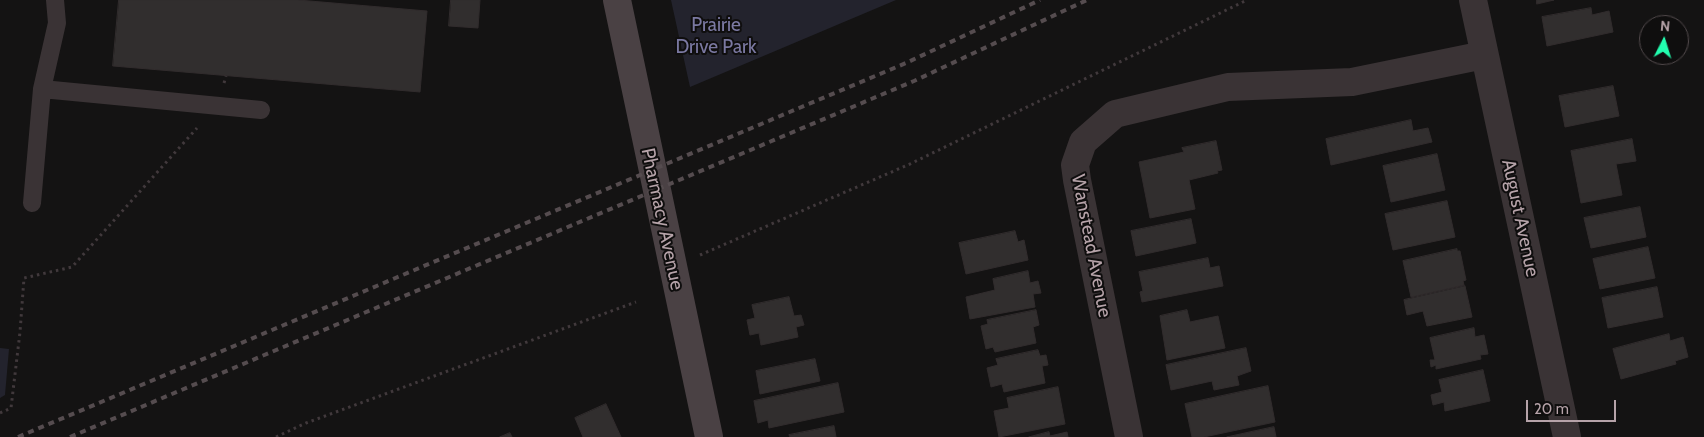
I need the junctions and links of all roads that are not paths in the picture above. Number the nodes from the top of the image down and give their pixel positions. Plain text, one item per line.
1 (55, 0) edge
2 (617, 0) edge
3 (1473, 0) edge
4 (1484, 55) junction
5 (42, 89) junction
6 (261, 110) dead end
7 (32, 203) dead end
8 (709, 437) edge
9 (1129, 437) edge
10 (1567, 437) edge

1 - 5 lane
2 - 8 street, Pharmacy Avenue
3 - 4 street, August Avenue
4 - 9 street, Wanstead Avenue
4 - 10 street, August Avenue
5 - 6 lane
5 - 7 lane

